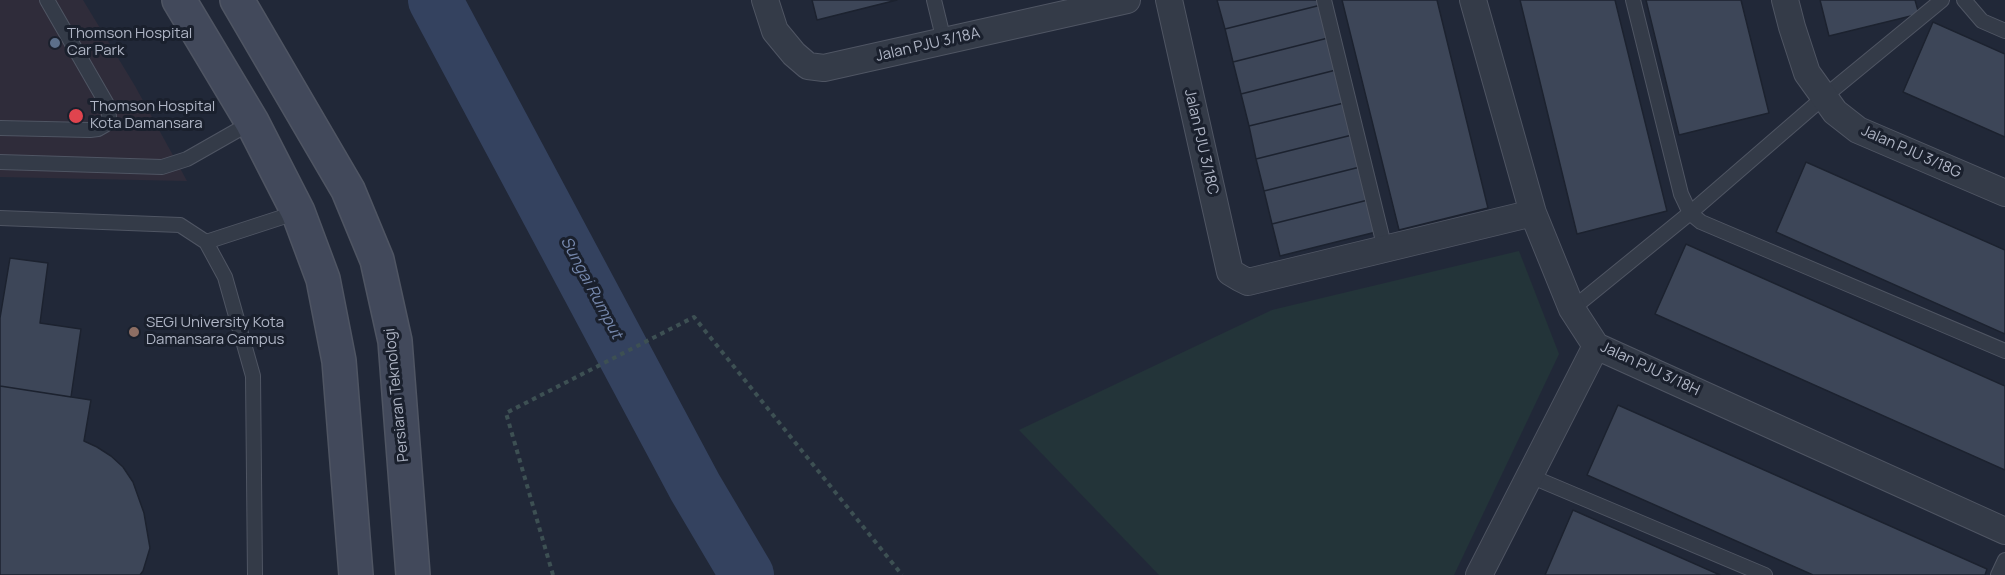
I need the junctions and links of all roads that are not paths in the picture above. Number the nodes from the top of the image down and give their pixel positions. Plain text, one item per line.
1 (47, 0) edge
2 (179, 0) edge
3 (765, 0) edge
4 (934, 0) edge
5 (1127, 0) edge
6 (1169, 0) edge
7 (1324, 0) edge
8 (1473, 0) edge
9 (1633, 0) edge
10 (1785, 0) edge
11 (1942, 0) edge
12 (1964, 0) edge
13 (1087, 4) edge
14 (240, 5) edge
15 (2005, 31) edge
16 (944, 41) junction
17 (1824, 97) junction
18 (252, 122) junction
19 (0, 128) edge
20 (0, 162) edge
21 (2005, 194) edge
22 (298, 212) junction
23 (1533, 213) junction
24 (1690, 213) junction
25 (0, 218) edge
26 (206, 242) junction
27 (1385, 249) junction
28 (1572, 309) junction
29 (1596, 346) junction
30 (2005, 351) edge
31 (1530, 476) junction
32 (2005, 531) edge
33 (2005, 560) edge
34 (255, 575) edge
35 (356, 575) edge
36 (413, 575) edge
37 (1479, 575) edge
38 (1765, 575) edge
39 (1998, 575) edge

1 - 19 lane
2 - 18 street
3 - 16 street, Jalan PJU 3/18A
4 - 16 lane
5 - 13 street, Jalan PJU 3/18A
6 - 27 street, Jalan PJU 3/18C
7 - 27 lane
8 - 23 street, Jalan PJU 3/18H
9 - 24 lane
10 - 17 street, Jalan PJU 3/18G
11 - 17 lane
12 - 15 lane
13 - 16 street, Jalan PJU 3/18A
14 - 36 street, Persiaran Teknologi
17 - 21 street, Jalan PJU 3/18G
17 - 24 lane
18 - 20 lane
18 - 22 street
22 - 26 lane
22 - 35 street
23 - 27 street
23 - 28 street, Jalan PJU 3/18H
24 - 28 lane
24 - 30 lane
25 - 26 lane
26 - 34 lane
28 - 29 street, Jalan PJU 3/18H
29 - 31 street
29 - 32 street, Jalan PJU 3/18H
31 - 37 street
31 - 38 lane
33 - 39 lane

